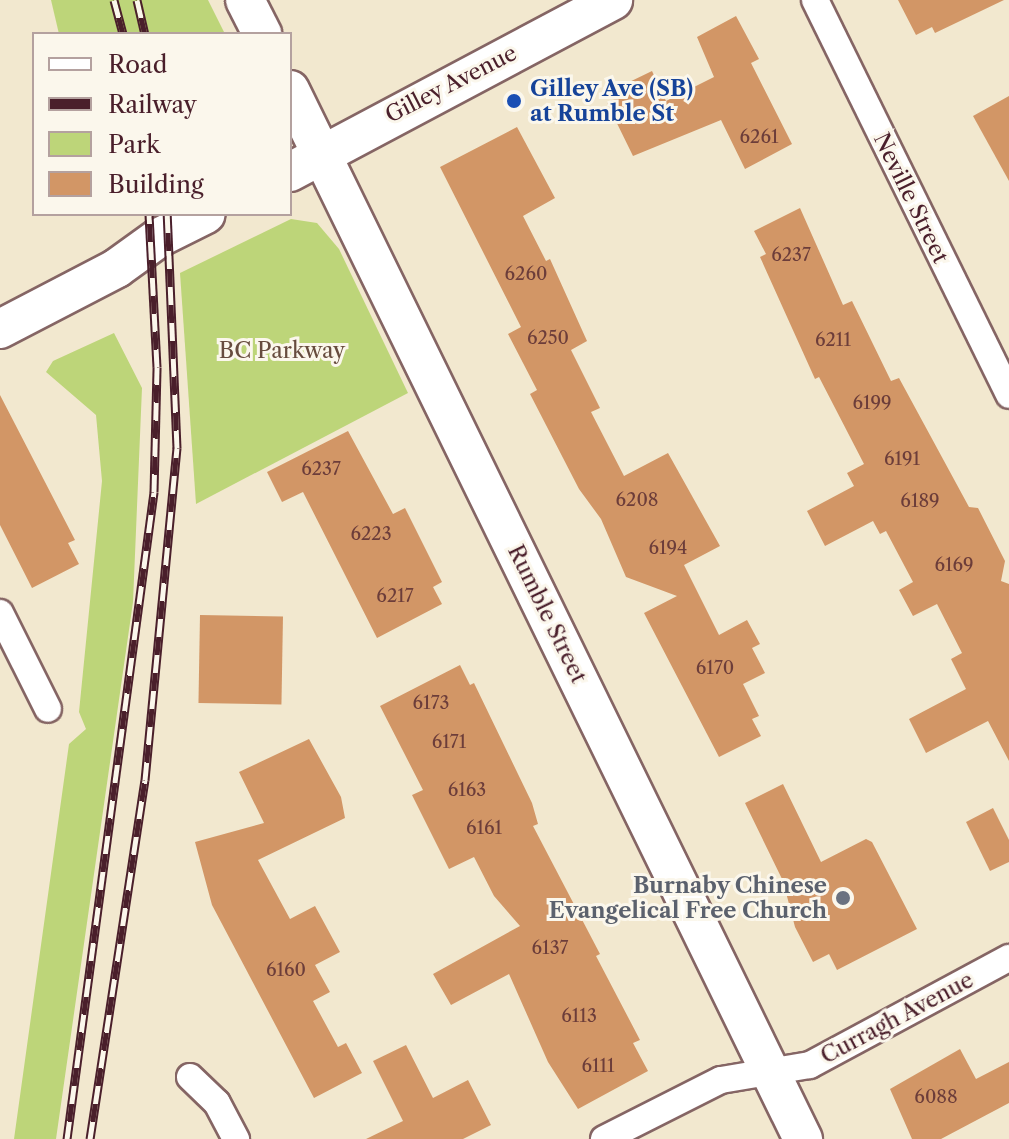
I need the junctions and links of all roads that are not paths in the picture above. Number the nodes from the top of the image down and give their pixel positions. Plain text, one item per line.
1 (245, 0) edge
2 (613, 0) edge
3 (815, 0) edge
4 (261, 32) edge
5 (292, 100) edge
6 (305, 164) edge
7 (202, 216) edge
8 (0, 329) edge
9 (1009, 395) edge
10 (0, 613) edge
11 (48, 709) dead end
12 (1009, 958) edge
13 (770, 1071) junction
14 (190, 1077) dead end
15 (236, 1139) edge
16 (604, 1139) edge
17 (803, 1139) edge

1 - 4 street
2 - 6 street, Gilley Avenue
3 - 9 street, Neville Street
5 - 6 street, Rumble Street
6 - 13 street, Rumble Street
7 - 8 street
10 - 11 street
12 - 13 street, Curragh Avenue
13 - 16 street, Curragh Avenue
13 - 17 street, Rumble Street
14 - 15 street

